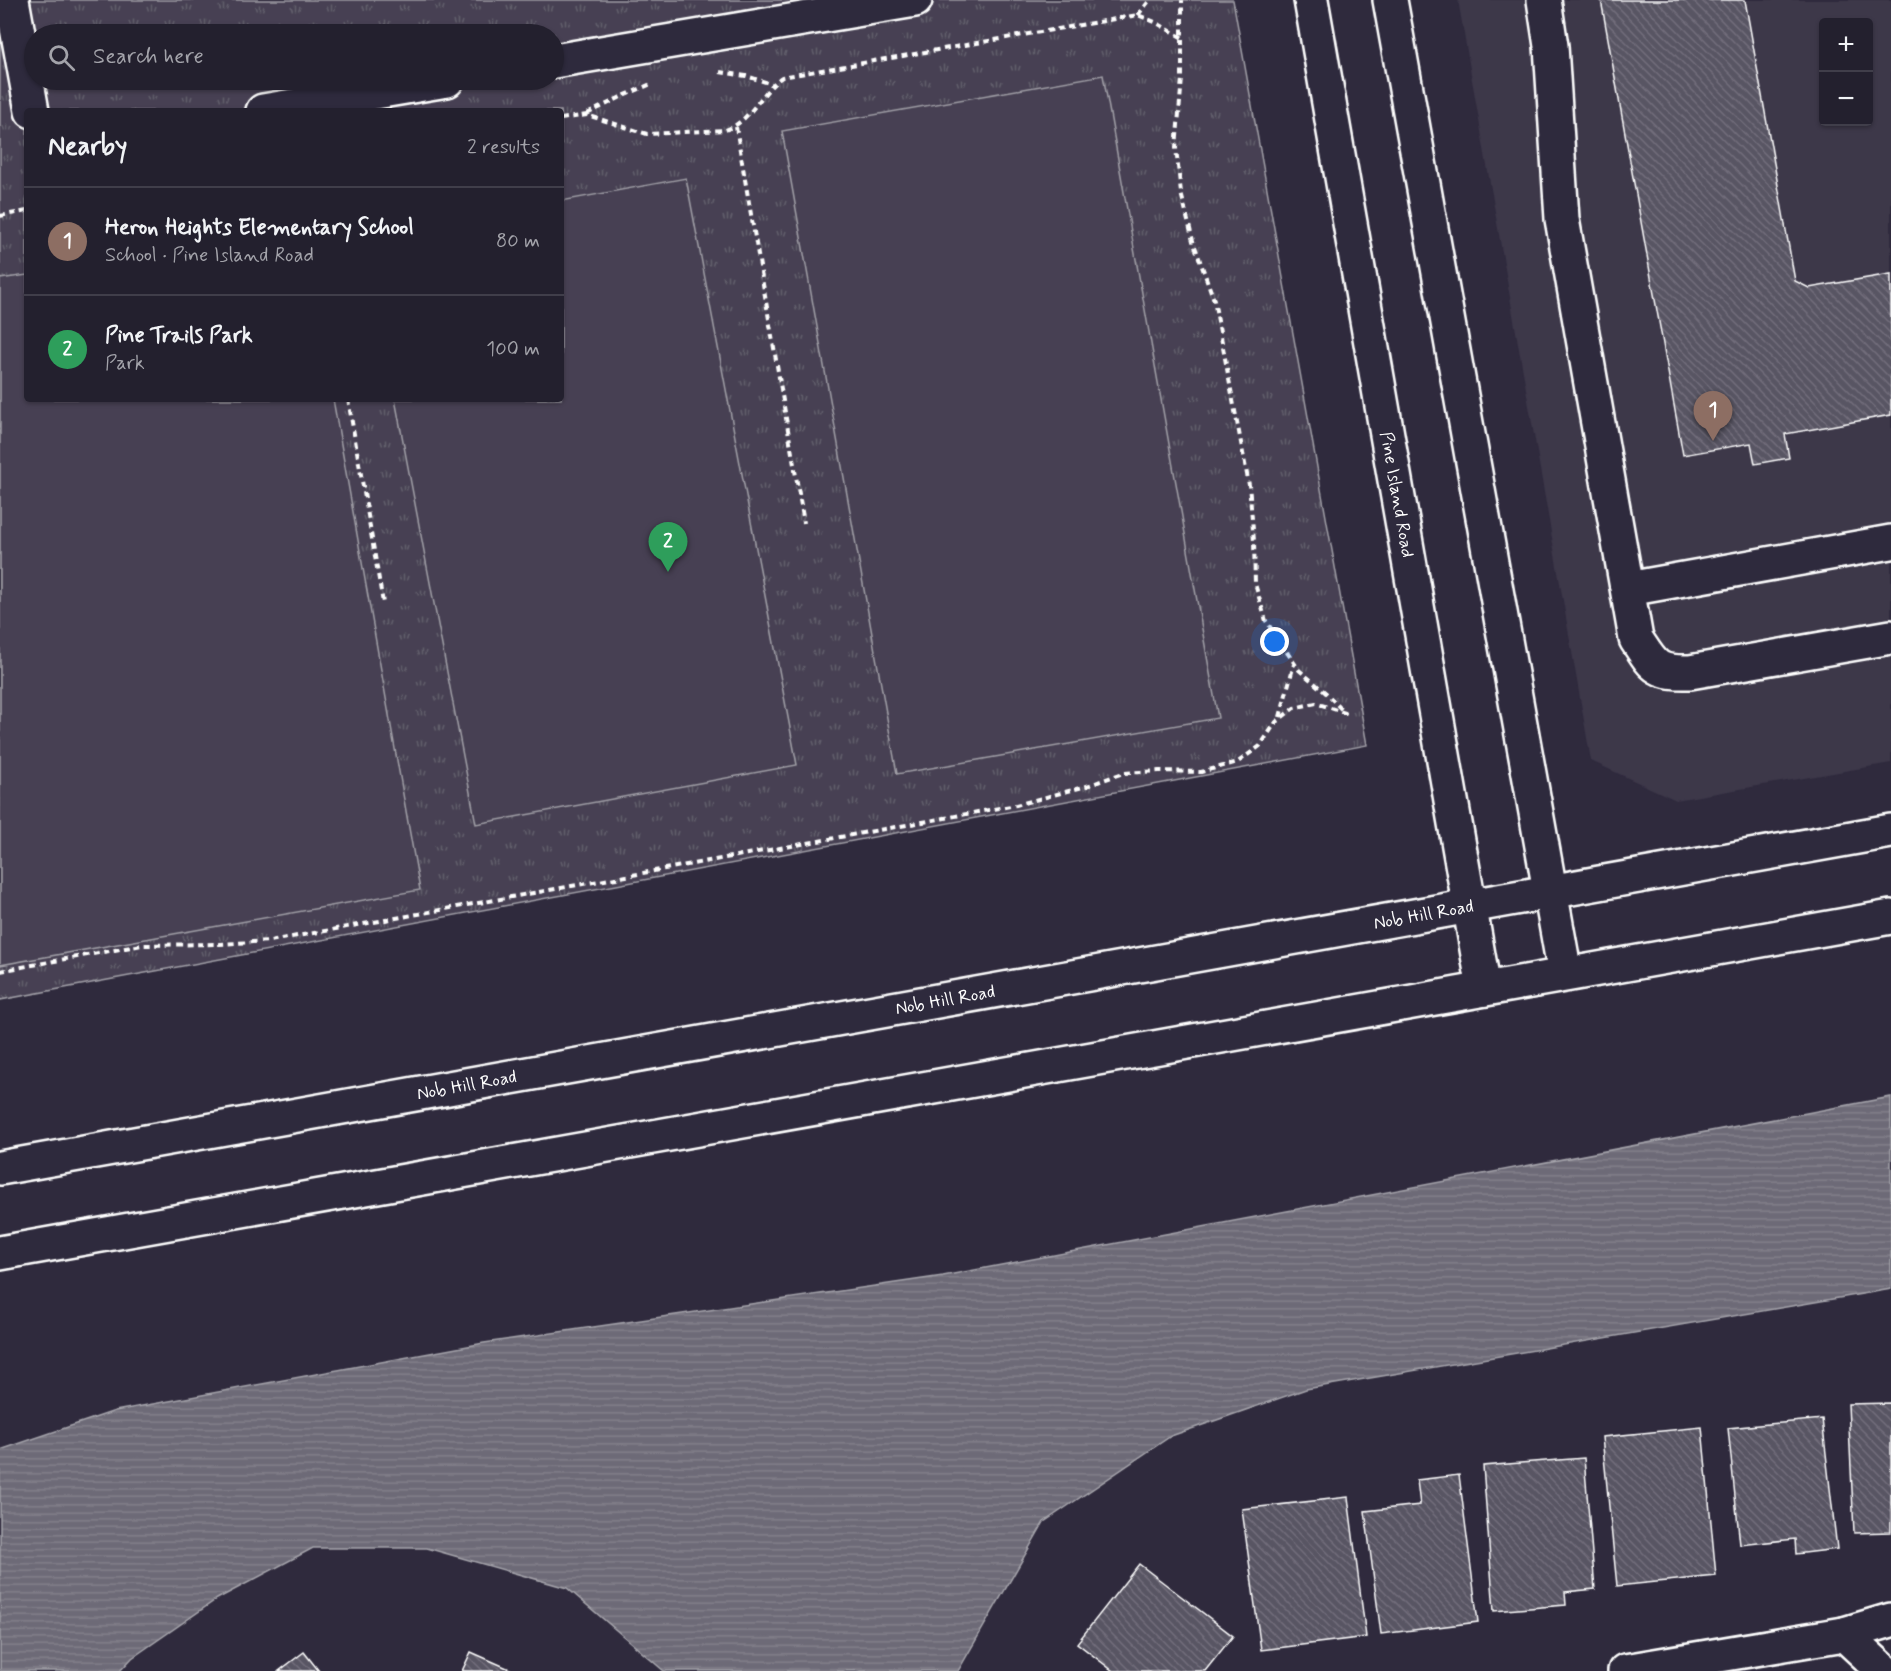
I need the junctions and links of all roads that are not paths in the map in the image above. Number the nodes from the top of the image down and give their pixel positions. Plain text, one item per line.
1 (12, 0) edge
2 (915, 0) edge
3 (1311, 0) edge
4 (1390, 0) edge
5 (1544, 0) edge
6 (564, 60) edge
7 (24, 67) edge
8 (28, 90) edge
9 (387, 90) edge
10 (31, 108) edge
11 (280, 108) edge
12 (1891, 542) edge
13 (1628, 589) junction
14 (1891, 637) edge
15 (1891, 831) edge
16 (1550, 892) junction
17 (1470, 906) junction
18 (1891, 917) edge
19 (1565, 974) junction
20 (1484, 989) junction
21 (0, 1167) edge
22 (0, 1253) edge
23 (1891, 1620) edge
24 (1844, 1634) junction
25 (1694, 1665) edge
26 (1625, 1671) edge
27 (1884, 1671) edge

1 - 7 main road
2 - 6 main road
3 - 17 main road, Pine Island Road
4 - 16 main road
5 - 13 main road
8 - 10 main road
9 - 11 main road
12 - 13 main road
13 - 14 main road
15 - 16 main road, Nob Hill Road
16 - 17 main road, Nob Hill Road
16 - 19 main road
17 - 20 main road, Pine Island Road
17 - 21 main road, Nob Hill Road
18 - 19 main road
19 - 20 main road
20 - 22 main road
23 - 24 main road
24 - 25 main road
24 - 27 main road
25 - 26 main road

